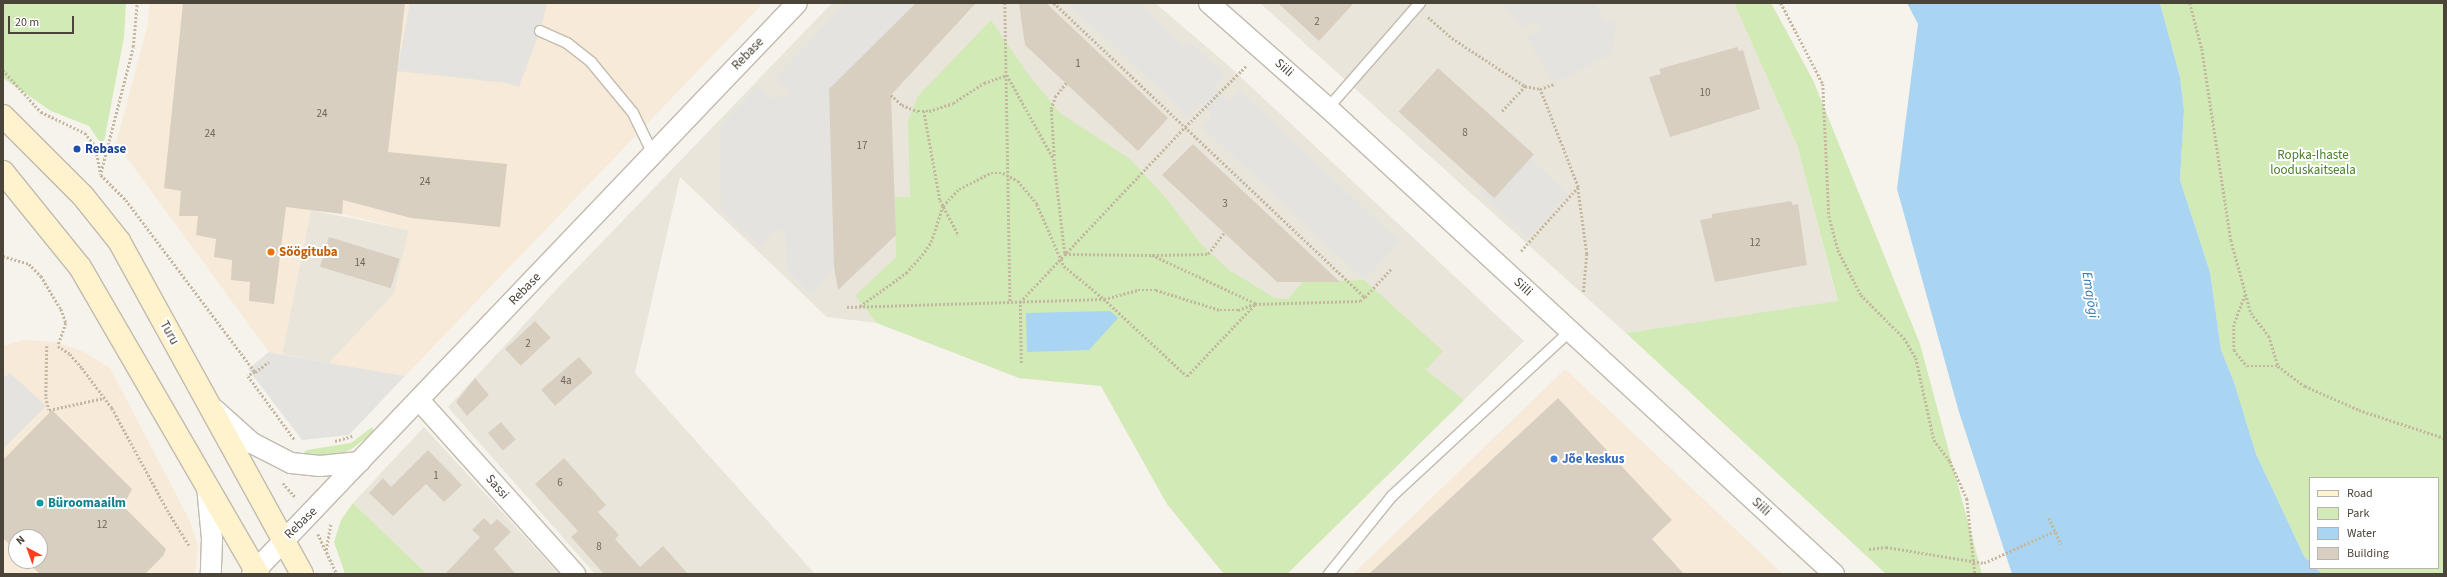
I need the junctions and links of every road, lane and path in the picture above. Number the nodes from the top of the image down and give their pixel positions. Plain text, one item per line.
1 (137, 3) edge
2 (797, 3) edge
3 (1005, 3) edge
4 (1054, 3) edge
5 (1209, 3) edge
6 (1781, 3) edge
7 (2190, 3) edge
8 (1419, 5) edge
9 (540, 31) dead end
10 (1246, 66) dead end
11 (3, 70) edge
12 (1007, 75) junction
13 (1066, 83) dead end
14 (1554, 84) dead end
15 (1525, 86) junction
16 (1540, 89) junction
17 (891, 95) dead end
18 (1328, 108) junction
19 (924, 111) junction
20 (1502, 111) dead end
21 (3, 116) edge
22 (1185, 127) junction
23 (653, 154) junction
24 (1054, 159) junction
25 (3, 172) edge
26 (101, 175) junction
27 (1010, 175) junction
28 (1578, 187) junction
29 (943, 206) junction
30 (1224, 233) dead end
31 (959, 234) dead end
32 (1521, 250) dead end
33 (1065, 254) junction
34 (1152, 255) junction
35 (3, 256) edge
36 (1061, 259) junction
37 (1391, 268) dead end
38 (1584, 292) dead end
39 (2245, 295) junction
40 (1364, 297) junction
41 (1104, 299) junction
42 (1010, 302) junction
43 (1020, 302) junction
44 (1255, 304) junction
45 (847, 307) dead end
46 (859, 307) junction
47 (1570, 331) junction
48 (47, 346) dead end
49 (269, 362) dead end
50 (1021, 363) dead end
51 (2278, 366) junction
52 (104, 398) junction
53 (419, 400) junction
54 (208, 405) junction
55 (2444, 438) edge
56 (360, 462) junction
57 (207, 486) junction
58 (2049, 518) dead end
59 (2055, 531) junction
60 (284, 539) junction
61 (2061, 544) dead end
62 (1869, 549) dead end
63 (195, 553) dead end
64 (1975, 561) junction
65 (255, 573) edge
66 (211, 574) edge
67 (302, 574) edge
68 (575, 574) edge
69 (1329, 574) edge
70 (1834, 574) edge
71 (1975, 574) edge

1 - 26 path
2 - 23 street, Rebase
3 - 12 path
4 - 22 path
5 - 18 street, Siili
6 - 64 path
7 - 39 path
8 - 15 path
8 - 18 lane
9 - 23 lane
10 - 22 path
11 - 26 path
12 - 19 path
12 - 24 path
12 - 27 path
13 - 24 path
14 - 16 path
15 - 16 path
15 - 20 path
16 - 28 path
17 - 19 path
18 - 47 street, Siili
19 - 29 path
21 - 54 main road, Turu
22 - 33 path
22 - 40 path
23 - 53 street, Rebase
24 - 33 path
25 - 57 main road
26 - 49 path
27 - 29 path
27 - 36 path
27 - 42 path
28 - 32 path
28 - 38 path
29 - 31 path
29 - 46 path
30 - 34 path
33 - 34 path
33 - 36 path
34 - 44 path
35 - 52 path
36 - 41 path
36 - 43 path
37 - 40 path
39 - 51 path
39 - 51 path
40 - 44 path
41 - 43 path
41 - 44 path
41 - 44 path
42 - 43 path
42 - 46 path
43 - 50 path
45 - 46 path
47 - 69 lane
47 - 70 street, Siili
48 - 52 path
51 - 55 path
52 - 63 path
53 - 56 street, Rebase
53 - 68 street, Sassi
54 - 56 street
54 - 60 main road, Turu
56 - 60 street, Rebase
57 - 65 main road
57 - 66 street
58 - 59 path
59 - 61 path
59 - 64 path
60 - 65 street, Rebase
60 - 67 main road, Turu
62 - 64 path
64 - 71 path

